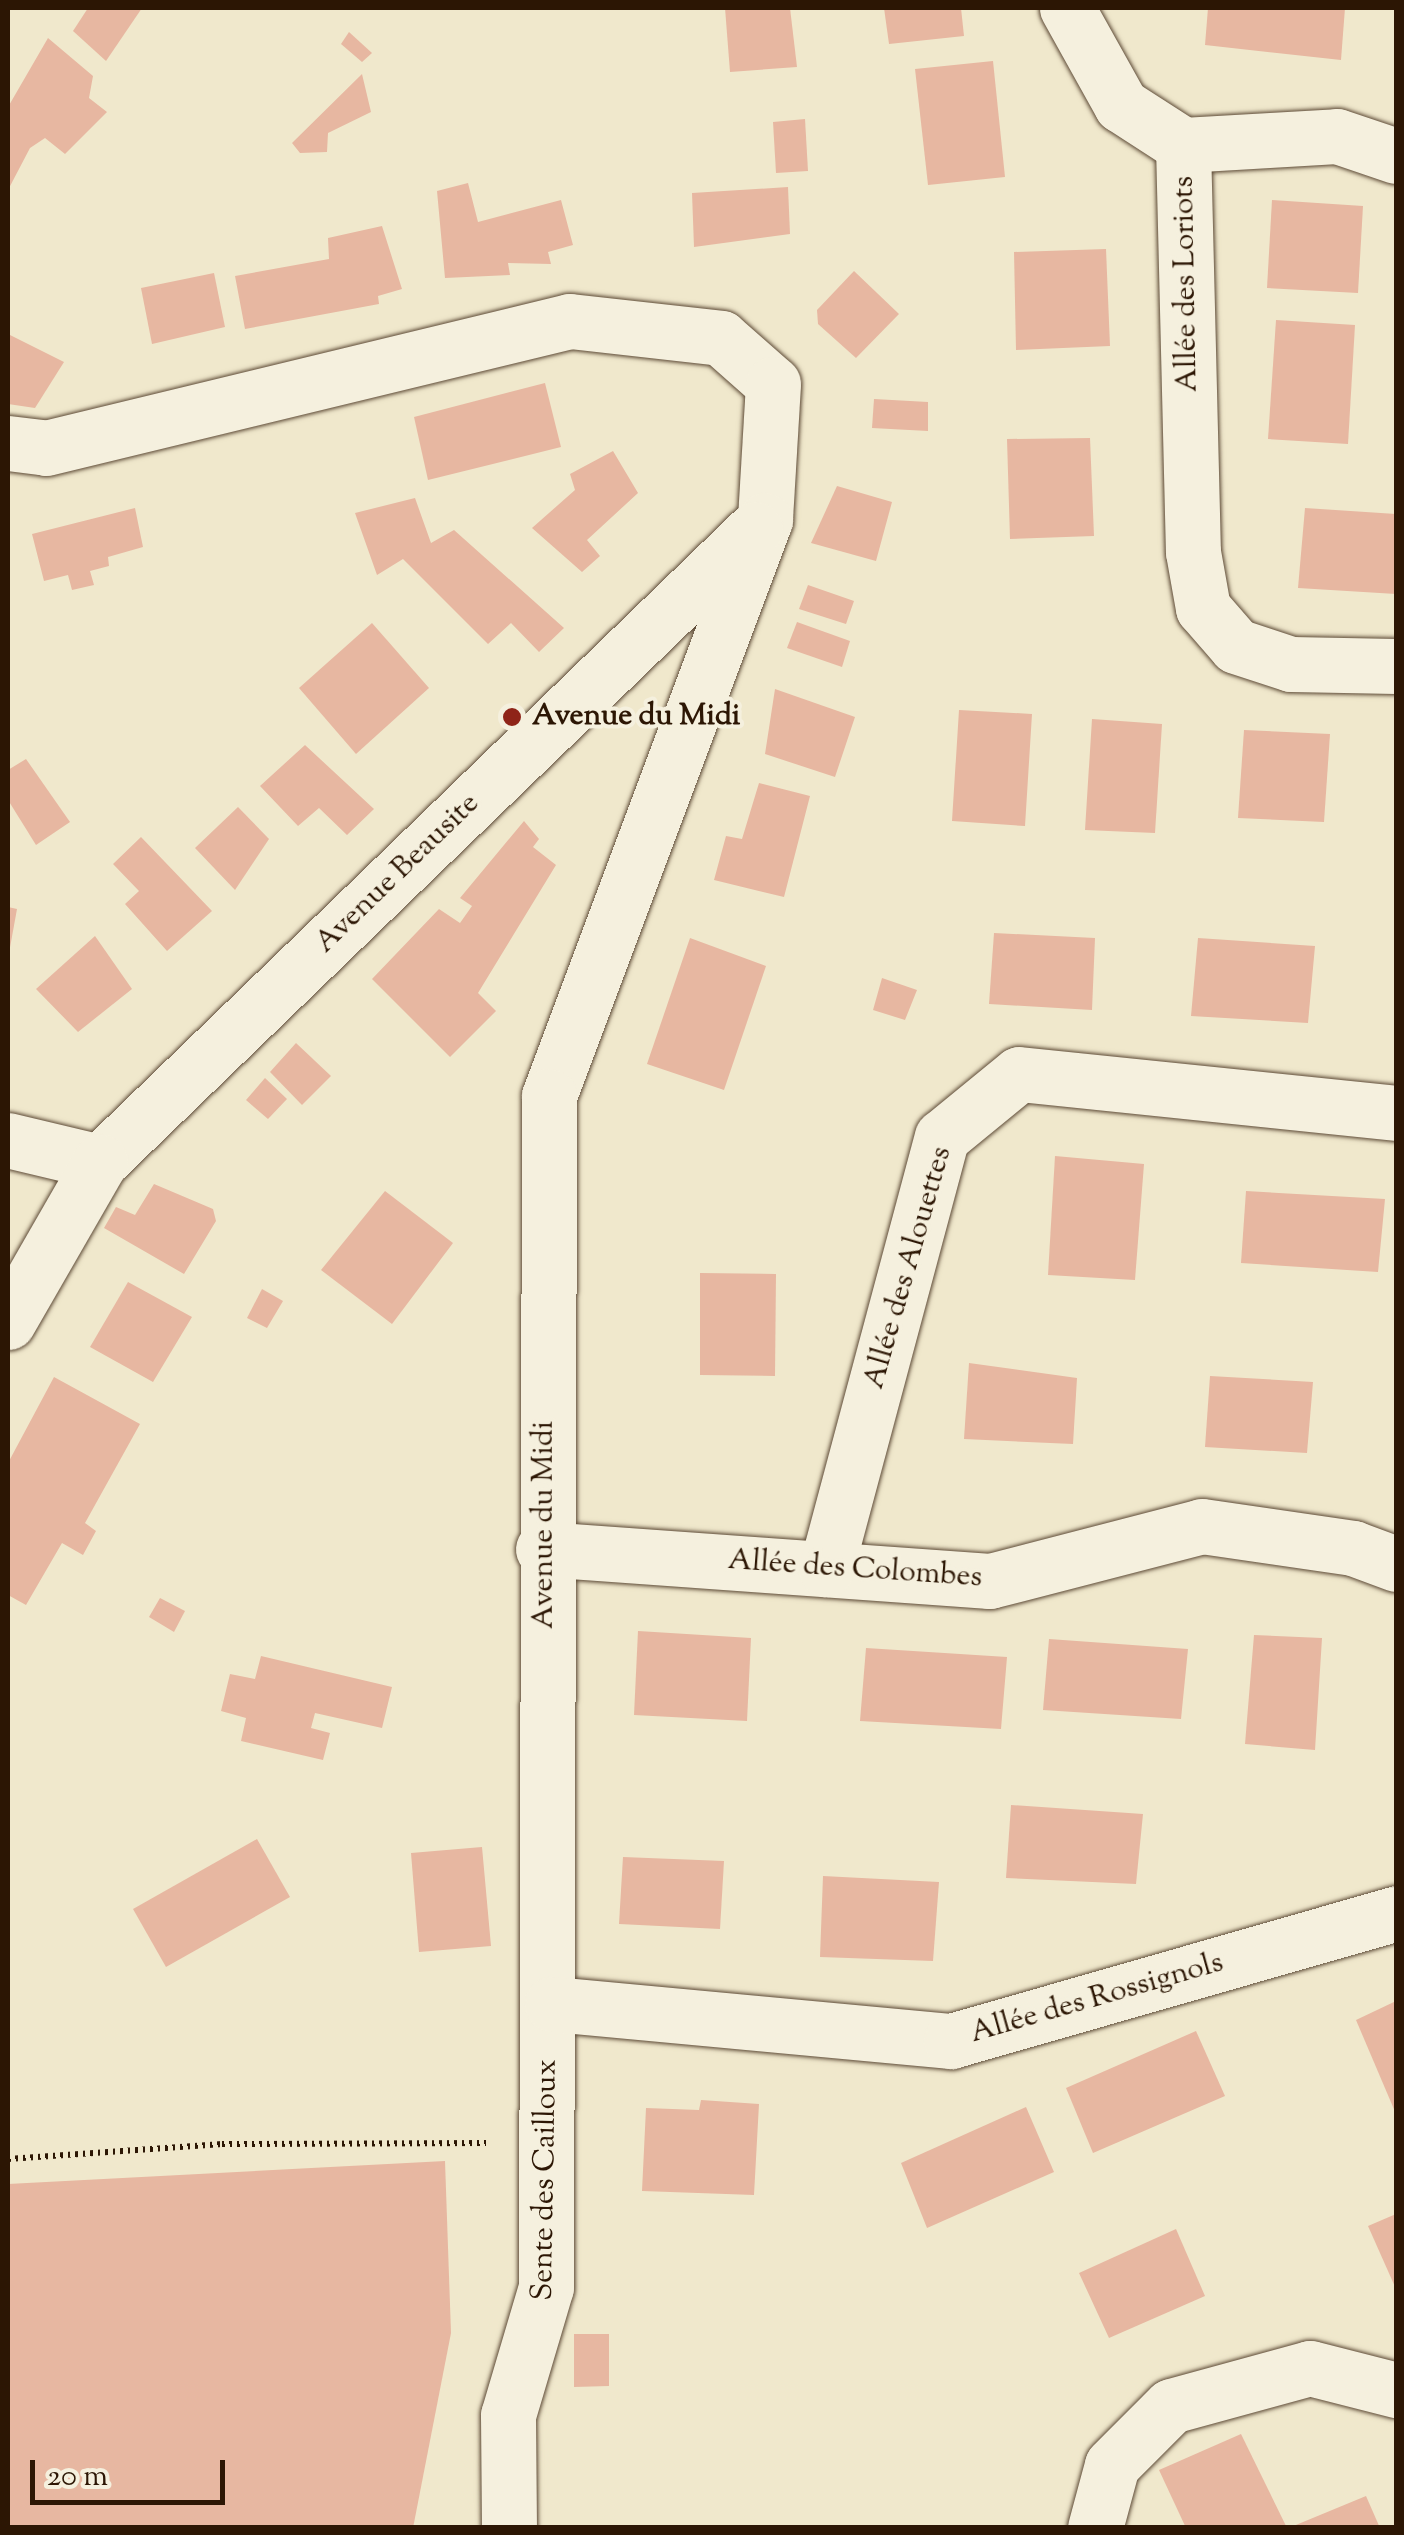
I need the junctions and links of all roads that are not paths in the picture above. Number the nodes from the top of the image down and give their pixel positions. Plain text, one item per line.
1 (1067, 8) edge
2 (1183, 145) junction
3 (1396, 156) edge
4 (8, 442) edge
5 (764, 520) junction
6 (1396, 666) edge
7 (1396, 1112) edge
8 (8, 1140) edge
9 (100, 1162) junction
10 (8, 1322) edge
11 (543, 1549) junction
12 (1396, 1564) edge
13 (826, 1570) junction
14 (1396, 1912) edge
15 (552, 2004) junction
16 (1396, 2390) edge
17 (508, 2528) edge
18 (1095, 2528) edge

1 - 2 street, Allée des Loriots
2 - 3 street
2 - 6 street, Allée des Loriots
4 - 5 street, Avenue du Midi
5 - 9 street, Avenue Beausite
5 - 11 street, Avenue du Midi
7 - 13 street, Allée des Alouettes
8 - 9 street
9 - 10 street, Avenue Beausite
11 - 13 street, Allée des Colombes
11 - 15 street, Avenue du Midi
12 - 13 street, Allée des Colombes
14 - 15 street, Allée des Rossignols
15 - 17 street, Sente des Cailloux
16 - 18 street

